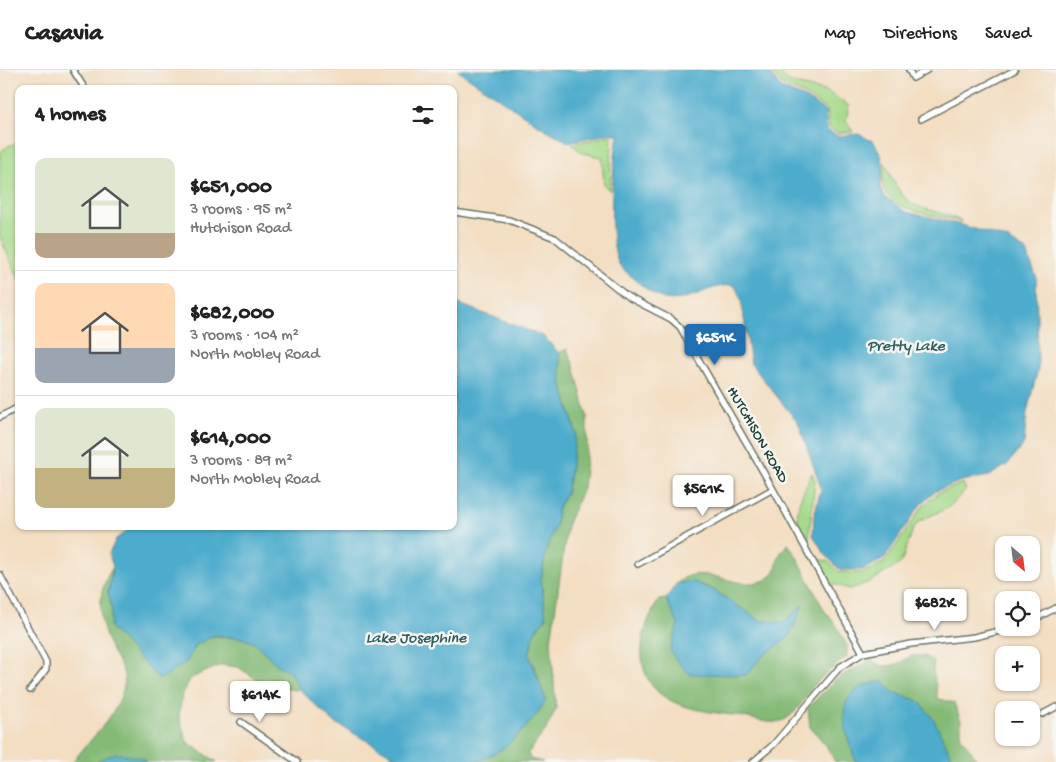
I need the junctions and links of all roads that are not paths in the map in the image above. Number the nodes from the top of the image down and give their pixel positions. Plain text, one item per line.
1 (73, 70) edge
2 (909, 70) edge
3 (927, 70) edge
4 (1015, 70) edge
5 (82, 85) edge
6 (921, 119) dead end
7 (457, 212) edge
8 (15, 408) edge
9 (1, 415) edge
10 (774, 489) junction
11 (638, 564) dead end
12 (0, 575) edge
13 (1056, 608) edge
14 (1040, 616) edge
15 (995, 632) edge
16 (863, 652) junction
17 (30, 690) dead end
18 (1056, 707) edge
19 (1043, 714) dead end
20 (241, 722) dead end
21 (297, 762) edge
22 (753, 762) edge

1 - 5 street
2 - 3 street
4 - 6 street
7 - 10 street, HUTCHISON ROAD
8 - 9 street
10 - 11 street
10 - 16 street, HUTCHISON ROAD
12 - 17 street
13 - 14 street
15 - 16 street
16 - 22 street
18 - 19 street
20 - 21 street

